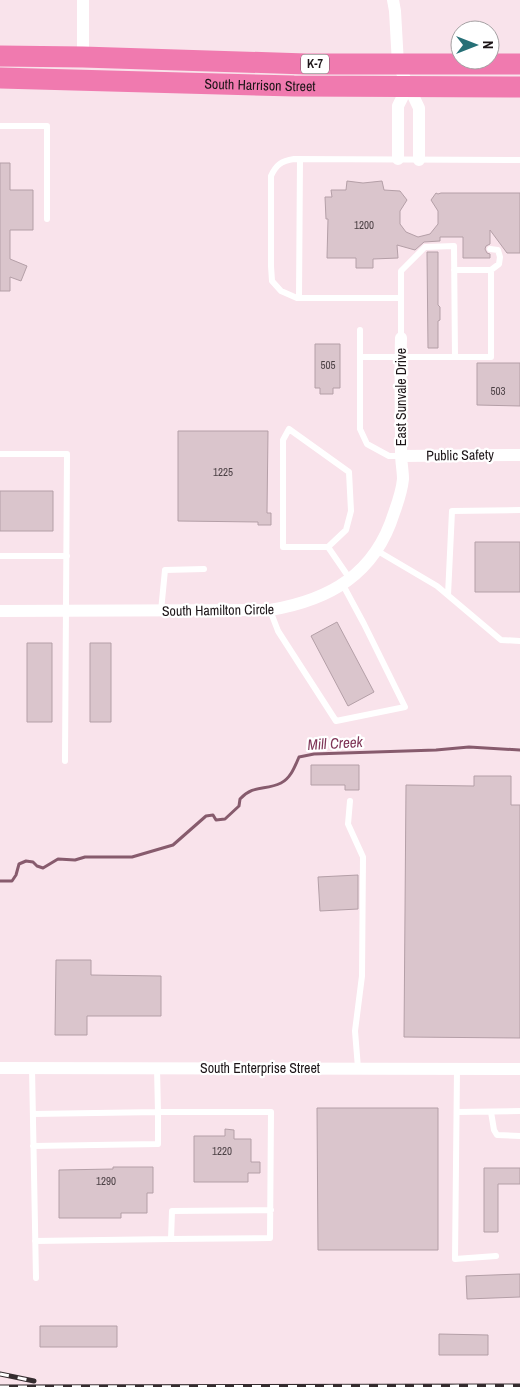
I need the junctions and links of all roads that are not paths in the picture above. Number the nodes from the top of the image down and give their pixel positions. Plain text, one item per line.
1 (83, 0) edge
2 (393, 0) edge
3 (0, 56) edge
4 (83, 56) junction
5 (398, 64) junction
6 (520, 64) edge
7 (0, 78) edge
8 (408, 86) junction
9 (520, 87) edge
10 (0, 126) edge
11 (398, 159) junction
12 (300, 160) junction
13 (419, 160) junction
14 (520, 160) edge
15 (46, 219) dead end
16 (490, 249) dead end
17 (454, 270) junction
18 (491, 270) junction
19 (299, 298) junction
20 (400, 298) junction
21 (360, 330) dead end
22 (401, 338) joint
23 (401, 356) junction
24 (360, 357) junction
25 (455, 357) junction
26 (0, 454) edge
27 (520, 454) edge
28 (401, 456) junction
29 (520, 510) edge
30 (328, 548) junction
31 (376, 550) junction
32 (0, 556) edge
33 (67, 556) junction
34 (204, 569) dead end
35 (347, 582) junction
36 (448, 595) junction
37 (270, 610) junction
38 (0, 611) edge
39 (67, 611) junction
40 (161, 611) junction
41 (520, 641) edge
42 (65, 761) dead end
43 (350, 801) dead end
44 (0, 1068) edge
45 (32, 1068) junction
46 (157, 1068) junction
47 (358, 1068) junction
48 (457, 1068) junction
49 (520, 1068) edge
50 (520, 1111) edge
51 (158, 1112) junction
52 (457, 1112) junction
53 (491, 1112) junction
54 (33, 1114) junction
55 (520, 1136) edge
56 (34, 1146) junction
57 (271, 1210) junction
58 (172, 1239) junction
59 (35, 1241) junction
60 (496, 1256) dead end
61 (36, 1278) dead end

1 - 4 street
2 - 5 street
3 - 4 highway, South Harrison Street / K-7
4 - 5 highway, South Harrison Street / K-7
5 - 6 highway, South Harrison Street / K-7
5 - 8 street
7 - 8 highway, South Harrison Street / K-7
8 - 9 highway, South Harrison Street / K-7
8 - 11 street
8 - 13 street
10 - 15 lane
11 - 12 lane
11 - 13 lane
12 - 19 lane
12 - 19 lane
13 - 14 lane
16 - 18 lane
17 - 18 lane
17 - 20 lane
17 - 25 lane
18 - 25 lane
19 - 20 lane
20 - 22 lane
21 - 24 lane
22 - 23 street, East Sunvale Drive
23 - 24 lane
23 - 25 lane
23 - 28 street, East Sunvale Drive
24 - 28 lane
26 - 33 lane
27 - 28 street, Public Safety
28 - 31 street, South Hamilton Circle
29 - 36 lane
30 - 30 lane
30 - 35 lane
31 - 35 street, South Hamilton Circle
31 - 36 lane
32 - 33 lane
33 - 39 lane
34 - 40 lane
35 - 37 street, South Hamilton Circle
35 - 37 lane
36 - 41 lane
37 - 40 street, South Hamilton Circle
38 - 39 street, South Hamilton Circle
39 - 40 street, South Hamilton Circle
39 - 42 lane
43 - 47 lane
44 - 45 street, South Enterprise Street
45 - 46 street, South Enterprise Street
45 - 54 lane
46 - 47 street, South Enterprise Street
46 - 51 lane
47 - 48 street, South Enterprise Street
48 - 49 street, South Enterprise Street
48 - 52 lane
50 - 53 lane
51 - 54 lane
51 - 56 lane
51 - 57 lane
52 - 53 lane
52 - 60 lane
53 - 55 lane
54 - 56 lane
56 - 59 lane
57 - 58 lane
57 - 58 lane
58 - 59 lane
59 - 61 lane

